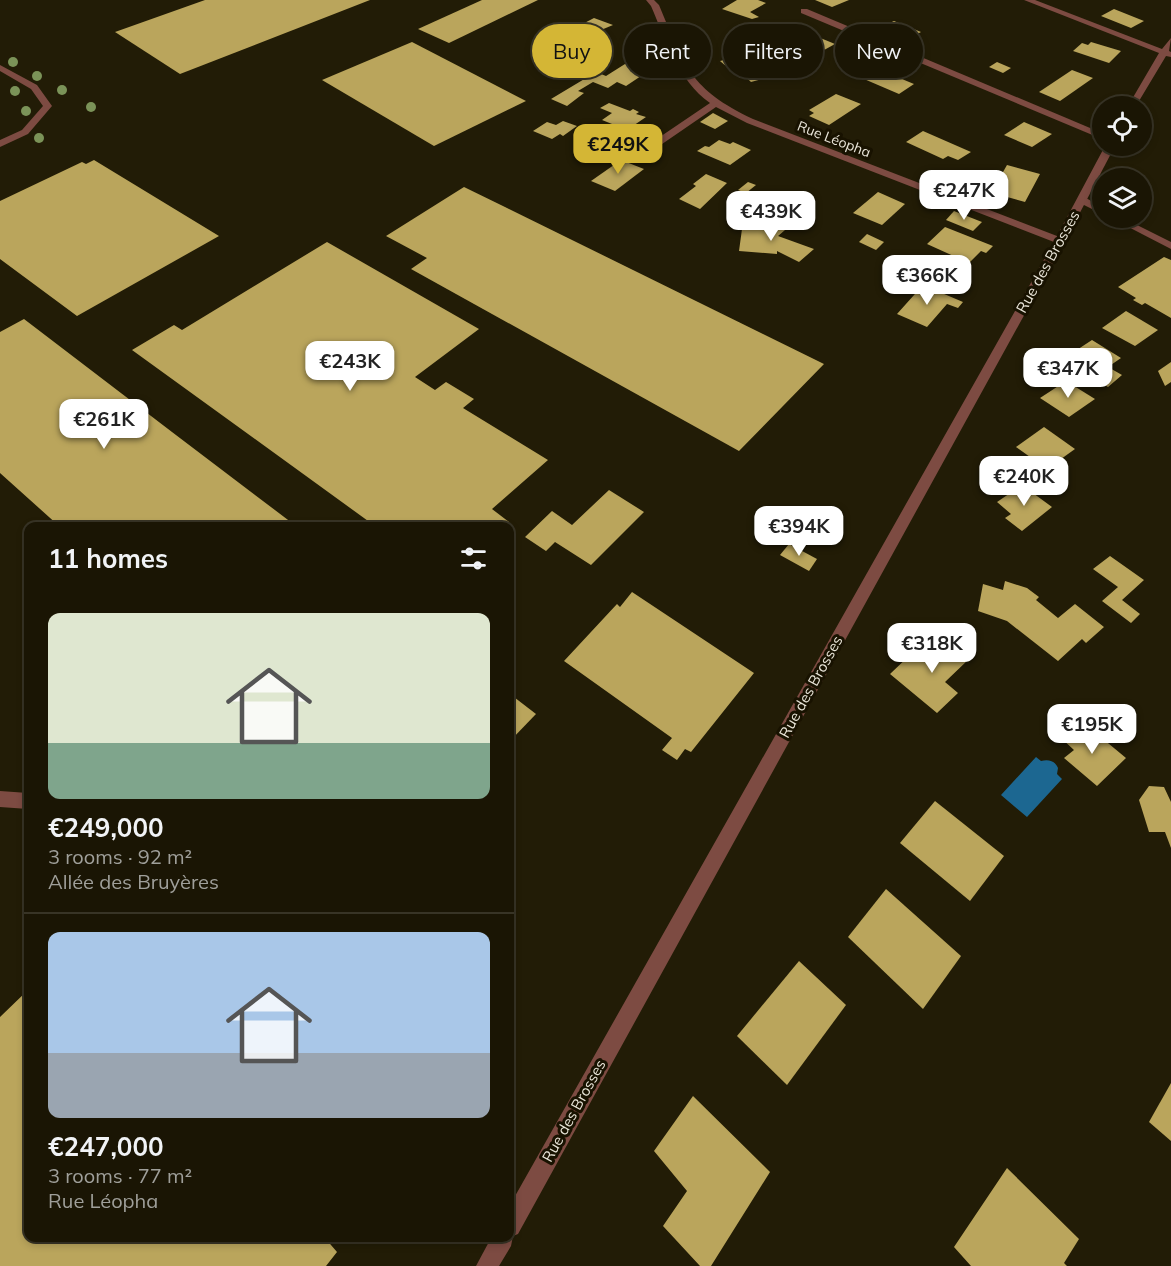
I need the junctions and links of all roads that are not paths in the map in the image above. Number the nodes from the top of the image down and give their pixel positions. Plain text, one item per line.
1 (650, 0) edge
2 (1028, 0) edge
3 (804, 11) dead end
4 (1171, 40) edge
5 (1167, 54) edge
6 (0, 68) edge
7 (1139, 96) edge
8 (715, 104) junction
9 (1092, 132) edge
10 (608, 135) dead end
11 (0, 144) edge
12 (1105, 156) edge
13 (1082, 200) junction
14 (1092, 205) edge
15 (1136, 228) edge
16 (1060, 241) junction
17 (1171, 246) edge
18 (0, 799) edge
19 (24, 801) edge
20 (514, 1216) edge
21 (500, 1242) edge
22 (487, 1266) edge

1 - 8 street, Rue Léopha
2 - 5 street
3 - 9 street
4 - 5 street
5 - 7 street
6 - 11 street
8 - 10 street
8 - 16 street, Rue Léopha
12 - 13 street, Rue des Brosses
13 - 14 street
13 - 16 street, Rue des Brosses
15 - 17 street
16 - 20 street, Rue des Brosses
18 - 19 street
21 - 22 street, Rue des Brosses

